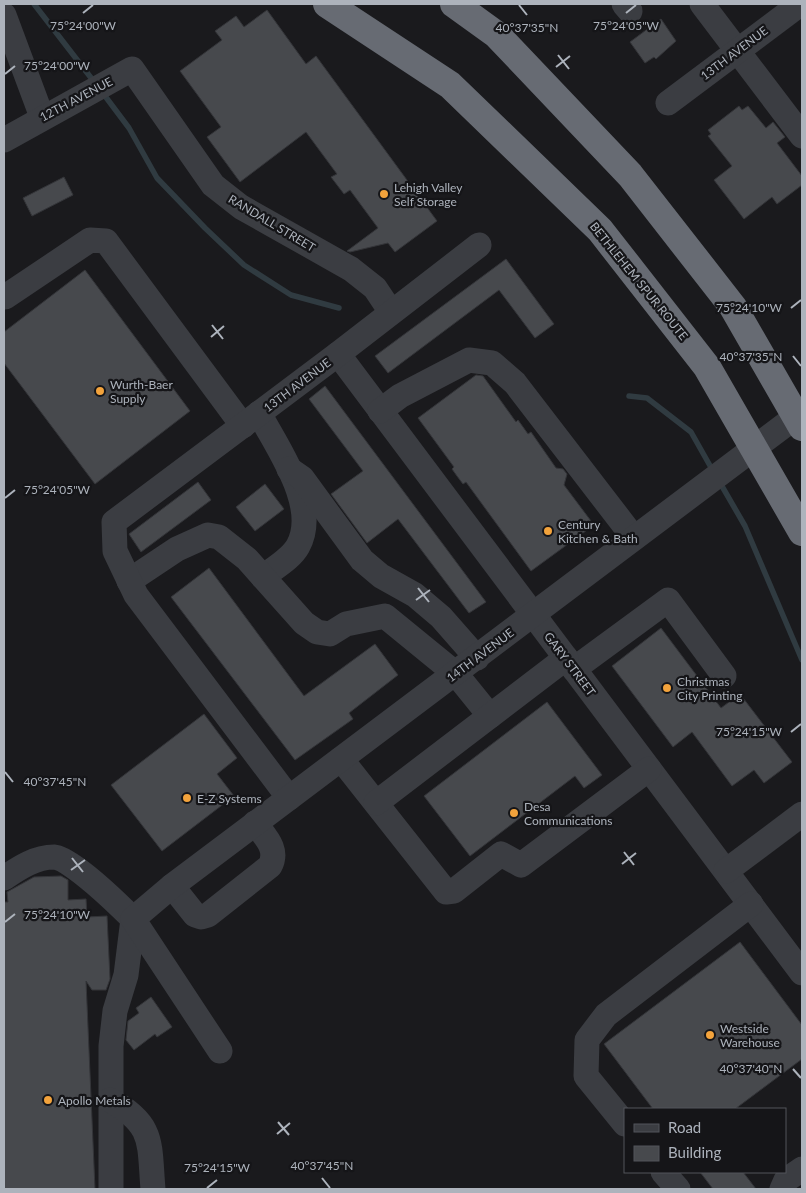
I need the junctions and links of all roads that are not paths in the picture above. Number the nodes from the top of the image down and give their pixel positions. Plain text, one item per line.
1 (326, 4) edge
2 (454, 4) edge
3 (702, 4) edge
4 (800, 4) edge
5 (4, 15) edge
6 (737, 50) junction
7 (132, 69) joint
8 (668, 103) dead end
9 (42, 117) junction
10 (12, 135) edge
11 (802, 136) edge
12 (479, 245) dead end
13 (5, 297) dead end
14 (391, 312) junction
15 (338, 354) junction
16 (380, 411) junction
17 (802, 412) edge
18 (251, 420) junction
19 (802, 427) edge
20 (289, 469) junction
21 (802, 532) edge
22 (634, 538) junction
23 (263, 577) junction
24 (129, 581) junction
25 (533, 614) junction
26 (476, 658) junction
27 (570, 664) junction
28 (456, 674) junction
29 (724, 676) dead end
30 (490, 716) junction
31 (340, 759) junction
32 (649, 768) junction
33 (288, 798) junction
34 (376, 803) junction
35 (802, 814) edge
36 (256, 823) junction
37 (726, 871) junction
38 (4, 878) edge
39 (165, 891) junction
40 (751, 904) junction
41 (133, 920) junction
42 (802, 973) edge
43 (220, 1051) dead end
44 (110, 1100) junction
45 (624, 1123) edge
46 (802, 1169) edge
47 (664, 1173) edge
48 (111, 1189) edge
49 (153, 1189) edge
50 (678, 1189) edge
51 (782, 1189) edge

1 - 21 highway, BETHLEHEM SPUR ROUTE
2 - 19 highway
3 - 6 street
4 - 6 street, 13TH AVENUE
5 - 9 street
6 - 8 street, 13TH AVENUE
6 - 11 street
7 - 9 street, 12TH AVENUE
7 - 14 street, RANDALL STREET
9 - 10 street, 12TH AVENUE
12 - 14 street, 13TH AVENUE
13 - 18 street
14 - 15 street, 13TH AVENUE
15 - 16 street, GARY STREET
15 - 18 street, 13TH AVENUE
16 - 22 street
16 - 25 street, GARY STREET
17 - 22 street, 14TH AVENUE
18 - 20 street
18 - 24 street, 13TH AVENUE
20 - 23 street
20 - 26 street
22 - 25 street, 14TH AVENUE
23 - 24 street
23 - 28 street
24 - 33 street
25 - 26 street, 14TH AVENUE
25 - 27 street, GARY STREET
26 - 28 street, 14TH AVENUE
27 - 29 street
27 - 30 street
27 - 32 street, GARY STREET
28 - 30 street
28 - 31 street, 14TH AVENUE
30 - 34 street
31 - 33 street, 14TH AVENUE
31 - 34 street
32 - 34 street
32 - 37 street, GARY STREET
33 - 36 street, 14TH AVENUE
35 - 37 street
36 - 39 street, 14TH AVENUE
36 - 39 street
37 - 40 street, GARY STREET
38 - 41 street
39 - 41 street, 14TH AVENUE
40 - 42 street, GARY STREET
40 - 45 street
41 - 43 street
41 - 44 street
44 - 48 street
44 - 49 street
46 - 51 street
47 - 50 street

